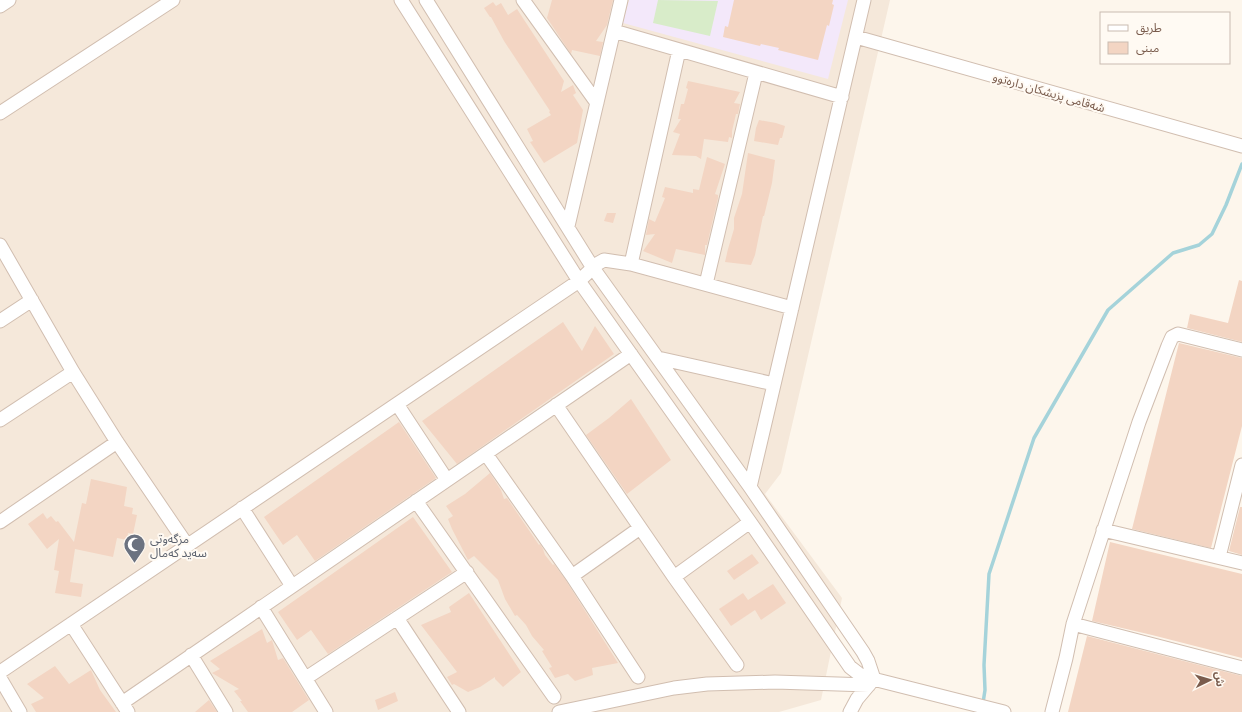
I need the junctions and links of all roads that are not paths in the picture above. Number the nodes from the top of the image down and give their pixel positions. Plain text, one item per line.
1 (9, 0) edge
2 (172, 0) edge
3 (401, 0) edge
4 (426, 0) edge
5 (621, 0) edge
6 (864, 0) edge
7 (527, 3) edge
8 (0, 6) edge
9 (614, 31) junction
10 (856, 37) junction
11 (679, 50) junction
12 (756, 73) junction
13 (842, 97) junction
14 (597, 103) junction
15 (0, 113) edge
16 (1238, 145) edge
17 (568, 226) junction
18 (0, 245) edge
19 (631, 264) junction
20 (593, 268) junction
21 (579, 281) junction
22 (706, 284) junction
23 (32, 300) junction
24 (792, 308) junction
25 (0, 321) edge
26 (1242, 350) edge
27 (631, 354) junction
28 (658, 358) junction
29 (73, 372) junction
30 (774, 384) junction
31 (397, 404) junction
32 (556, 405) junction
33 (0, 420) edge
34 (117, 442) junction
35 (486, 454) junction
36 (1242, 465) edge
37 (447, 480) junction
38 (750, 487) junction
39 (416, 501) junction
40 (242, 508) junction
41 (0, 522) edge
42 (750, 522) junction
43 (640, 528) junction
44 (1103, 530) junction
45 (188, 545) junction
46 (1220, 557) junction
47 (1242, 563) edge
48 (467, 572) junction
49 (572, 576) junction
50 (674, 577) junction
51 (292, 586) junction
52 (261, 607) junction
53 (397, 618) junction
54 (71, 624) junction
55 (1073, 624) junction
56 (191, 655) junction
57 (738, 665) dead end
58 (1242, 668) edge
59 (0, 672) edge
60 (638, 677) dead end
61 (0, 678) edge
62 (306, 678) junction
63 (872, 682) junction
64 (554, 697) dead end
65 (125, 707) edge
66 (999, 711) edge
67 (20, 712) edge
68 (226, 712) edge
69 (326, 712) edge
70 (459, 712) edge
71 (559, 712) edge
72 (850, 712) edge
73 (1052, 712) edge

1 - 8 street
2 - 15 street
3 - 21 street
4 - 17 street
5 - 9 street
6 - 10 street
7 - 14 street
9 - 11 street
9 - 14 street
10 - 13 street
10 - 16 street, شەقامی پزیشکان دارەتوو
11 - 12 street
11 - 19 street
12 - 13 street
12 - 22 street
13 - 24 street
14 - 17 street
17 - 20 street
18 - 23 street
19 - 20 street
19 - 22 street
20 - 21 street
20 - 28 street
21 - 27 street
21 - 31 street
22 - 24 street
23 - 25 street
23 - 29 street
24 - 30 street
26 - 44 street
27 - 32 street
27 - 42 street
28 - 30 street
28 - 38 street
29 - 33 street
29 - 34 street
30 - 38 street
31 - 37 street
31 - 40 street
32 - 35 street
32 - 43 street
34 - 41 street
34 - 45 street
35 - 37 street
35 - 49 street
36 - 46 street
37 - 39 street
38 - 63 street
39 - 48 street
39 - 51 street
40 - 45 street
40 - 51 street
42 - 50 street
42 - 63 street
43 - 49 street
43 - 50 street
44 - 46 street
44 - 55 street
45 - 54 street
46 - 47 street
48 - 53 street
48 - 64 street
49 - 60 street
50 - 57 street
51 - 52 street
52 - 56 street
52 - 62 street
53 - 62 street
53 - 70 street
54 - 59 street
54 - 65 street
55 - 58 street
55 - 73 street
56 - 65 street
56 - 68 street
61 - 67 street
62 - 69 street
63 - 66 street
63 - 71 street
63 - 72 street

